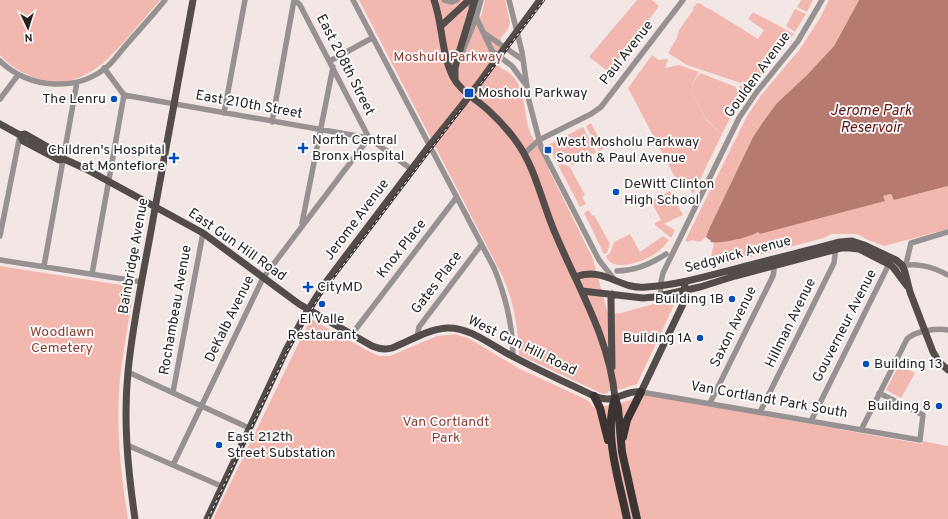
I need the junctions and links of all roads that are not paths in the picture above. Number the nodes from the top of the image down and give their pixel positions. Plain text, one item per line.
1 (165, 0) edge
2 (193, 0) edge
3 (245, 0) edge
4 (295, 0) edge
5 (353, 0) edge
6 (434, 0) edge
7 (444, 0) edge
8 (457, 0) edge
9 (470, 0) edge
10 (481, 0) edge
11 (509, 0) edge
12 (540, 0) edge
13 (683, 0) edge
14 (822, 0) edge
15 (472, 10) junction
16 (476, 18) junction
17 (441, 26) junction
18 (482, 31) junction
19 (516, 32) junction
20 (372, 38) junction
21 (505, 47) junction
22 (498, 56) junction
23 (523, 60) junction
24 (0, 61) edge
25 (332, 64) junction
26 (456, 64) junction
27 (512, 66) junction
28 (104, 68) junction
29 (18, 75) junction
30 (455, 81) junction
31 (77, 82) junction
32 (527, 87) junction
33 (124, 95) junction
34 (0, 99) edge
35 (175, 103) junction
36 (224, 113) junction
37 (272, 122) junction
38 (0, 124) edge
39 (320, 130) junction
40 (20, 135) junction
41 (369, 138) junction
42 (539, 140) junction
43 (429, 146) junction
44 (525, 153) junction
45 (64, 159) junction
46 (412, 169) junction
47 (109, 182) junction
48 (456, 198) junction
49 (307, 200) junction
50 (156, 207) junction
51 (314, 210) junction
52 (302, 225) junction
53 (948, 232) edge
54 (202, 233) junction
55 (0, 236) edge
56 (481, 245) junction
57 (835, 247) junction
58 (666, 254) dead end
59 (0, 260) edge
60 (772, 263) junction
61 (44, 266) junction
62 (898, 266) junction
63 (617, 271) dead end
64 (92, 274) junction
65 (948, 275) edge
66 (575, 277) junction
67 (263, 278) junction
68 (614, 280) junction
69 (142, 282) junction
70 (685, 282) junction
71 (660, 286) junction
72 (685, 290) junction
73 (582, 291) junction
74 (612, 294) junction
75 (662, 296) junction
76 (308, 310) junction
77 (948, 330) edge
78 (925, 331) junction
79 (352, 334) junction
80 (417, 337) junction
81 (513, 357) junction
82 (948, 370) edge
83 (128, 372) junction
84 (612, 375) junction
85 (173, 392) junction
86 (641, 392) junction
87 (879, 393) junction
88 (594, 396) junction
89 (615, 398) junction
90 (710, 403) junction
91 (201, 405) junction
92 (760, 412) junction
93 (811, 421) junction
94 (249, 428) junction
95 (861, 430) junction
96 (127, 445) junction
97 (618, 452) junction
98 (173, 464) junction
99 (221, 486) junction
100 (135, 519) edge
101 (207, 519) edge
102 (627, 519) edge
103 (637, 519) edge

1 - 28 street
2 - 35 main road, Bainbridge Avenue
3 - 36 street
4 - 25 street, East 208th Street
4 - 37 street
5 - 20 street
6 - 17 main road
7 - 8 street
9 - 15 main road
9 - 17 main road
10 - 16 street
11 - 19 street
12 - 19 main road, Jerome Avenue
13 - 42 street, Paul Avenue
14 - 71 street, Goulden Avenue
15 - 16 street
15 - 26 main road
16 - 18 street
16 - 26 street
17 - 30 main road
18 - 21 street
18 - 22 street
19 - 21 main road, Jerome Avenue
19 - 23 street
20 - 25 street
20 - 43 street
21 - 22 main road, Jerome Avenue
21 - 23 street
22 - 27 street
22 - 43 main road, Jerome Avenue, bridge
23 - 27 street
23 - 32 street
24 - 29 street
25 - 39 street
25 - 41 street, East 208th Street
26 - 30 main road
27 - 32 street
28 - 31 street
28 - 33 street
29 - 31 street
29 - 34 street
30 - 44 main road
31 - 45 street
32 - 42 street
33 - 35 street, East 210th Street
33 - 47 street
35 - 36 street, East 210th Street
35 - 50 main road, Bainbridge Avenue
36 - 37 street, East 210th Street
37 - 39 street, East 210th Street
38 - 40 main road, East Gun Hill Road
39 - 41 street, East 210th Street
39 - 49 street
40 - 45 main road, East Gun Hill Road
40 - 55 street
41 - 46 street, East 208th Street
41 - 51 street, DeKalb Avenue
42 - 44 street, Paul Avenue
42 - 68 street
43 - 46 main road, Jerome Avenue
43 - 48 street
44 - 66 main road
45 - 47 main road, East Gun Hill Road
45 - 61 street
46 - 76 main road, Jerome Avenue
47 - 50 main road, East Gun Hill Road
47 - 64 street
48 - 56 street
48 - 79 street, Knox Place
49 - 51 street
49 - 52 street
50 - 54 main road, East Gun Hill Road
50 - 69 main road, Bainbridge Avenue
51 - 52 street, DeKalb Avenue
52 - 67 street, DeKalb Avenue
53 - 62 street, Gouverneur Avenue
54 - 67 main road, East Gun Hill Road
54 - 85 street, Rochambeau Avenue
56 - 80 street, Gates Place
56 - 81 street
57 - 60 main road, Sedgwick Avenue
57 - 62 main road, Sedgwick Avenue
57 - 62 main road, Sedgwick Avenue
57 - 92 street, Hillman Avenue
58 - 63 street
59 - 61 street
60 - 70 main road, Sedgwick Avenue
60 - 72 main road, Sedgwick Avenue
60 - 90 street, Saxon Avenue
61 - 64 street
62 - 65 street, Sedgwick Avenue
62 - 78 main road
62 - 93 street, Gouverneur Avenue
64 - 69 street
66 - 68 main road, Sedgwick Avenue
66 - 73 main road
67 - 76 main road, East Gun Hill Road
67 - 91 street, DeKalb Avenue
68 - 71 main road, Sedgwick Avenue
69 - 83 main road, Bainbridge Avenue
70 - 71 main road, Sedgwick Avenue
70 - 72 main road
71 - 75 street, Goulden Avenue
72 - 75 main road, Sedgwick Avenue
72 - 86 main road
73 - 74 main road, Sedgwick Avenue
73 - 84 main road
74 - 75 main road, Sedgwick Avenue
74 - 84 main road
76 - 79 main road, West Gun Hill Road
76 - 94 main road, Jerome Avenue
77 - 78 street
78 - 82 main road
78 - 87 street
79 - 80 main road, West Gun Hill Road
80 - 81 main road, West Gun Hill Road
81 - 88 main road, West Gun Hill Road
83 - 85 street
83 - 96 main road, Bainbridge Avenue
84 - 89 main road
85 - 91 street
86 - 89 main road, Van Cortlandt Park South
86 - 90 street, Van Cortlandt Park South
86 - 97 highway
87 - 95 street
87 - 95 street, Van Cortlandt Park South
88 - 89 main road, West Gun Hill Road
88 - 97 highway
89 - 97 highway
90 - 92 street, Van Cortlandt Park South
91 - 94 street
91 - 98 street, DeKalb Avenue
92 - 93 street, Van Cortlandt Park South
93 - 95 street, Van Cortlandt Park South
94 - 99 main road, Jerome Avenue
96 - 98 street
96 - 100 main road, Bainbridge Avenue
97 - 102 highway
97 - 103 highway
98 - 99 street
99 - 101 main road, Jerome Avenue

